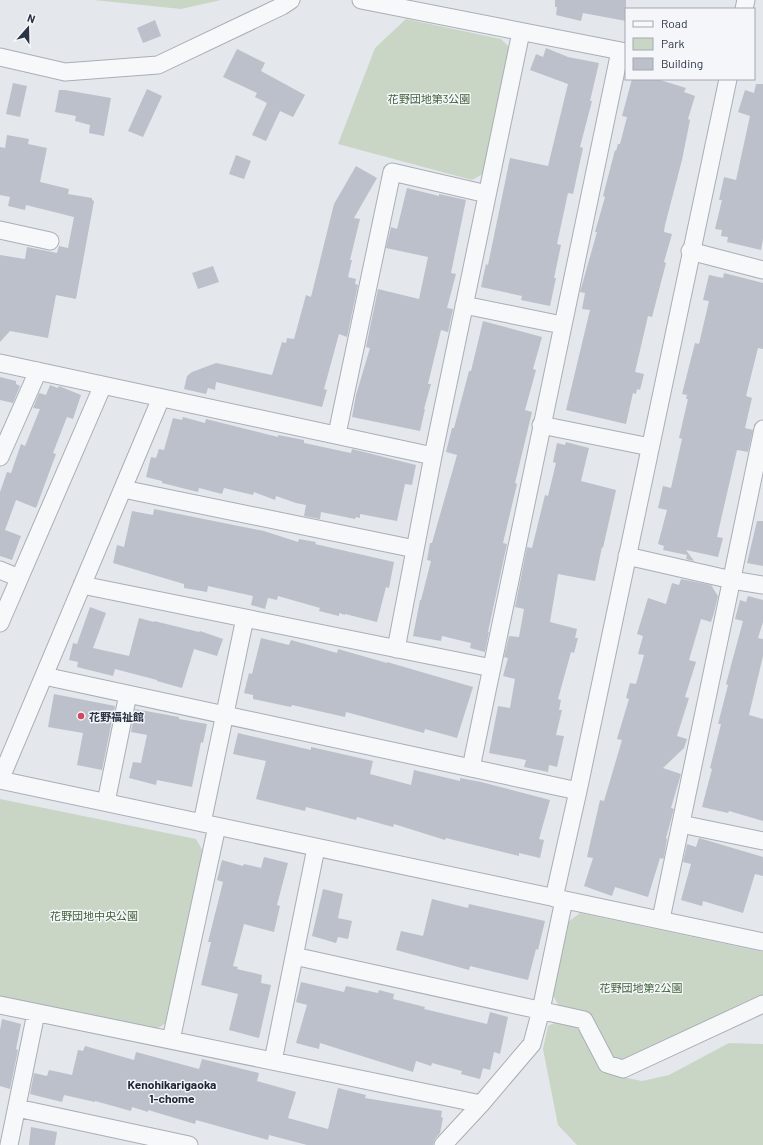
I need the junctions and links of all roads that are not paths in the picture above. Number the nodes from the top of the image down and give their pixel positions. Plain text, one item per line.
1 (291, 0) edge
2 (361, 0) edge
3 (432, 7) edge
4 (521, 32) junction
5 (623, 52) edge
6 (0, 57) edge
7 (728, 80) edge
8 (487, 194) junction
9 (0, 230) edge
10 (50, 241) dead end
11 (690, 251) junction
12 (763, 270) edge
13 (464, 305) junction
14 (562, 325) junction
15 (0, 363) edge
16 (38, 371) junction
17 (103, 385) junction
18 (161, 398) junction
19 (541, 425) junction
20 (763, 429) edge
21 (337, 434) junction
22 (650, 447) junction
23 (433, 456) junction
24 (0, 457) edge
25 (123, 489) junction
26 (415, 549) junction
27 (627, 556) junction
28 (0, 570) edge
29 (19, 578) junction
30 (732, 580) junction
31 (82, 584) junction
32 (763, 585) edge
33 (245, 618) junction
34 (0, 623) edge
35 (396, 649) junction
36 (492, 668) junction
37 (44, 676) junction
38 (128, 694) junction
39 (224, 714) junction
40 (471, 768) junction
41 (0, 780) edge
42 (578, 791) junction
43 (106, 802) junction
44 (681, 824) junction
45 (209, 825) junction
46 (763, 841) edge
47 (316, 848) junction
48 (559, 899) junction
49 (661, 919) junction
50 (763, 942) edge
51 (294, 956) junction
52 (763, 1004) edge
53 (0, 1005) edge
54 (542, 1010) junction
55 (36, 1012) junction
56 (171, 1040) junction
57 (273, 1062) junction
58 (481, 1104) junction
59 (17, 1108) junction
60 (9, 1145) edge
61 (189, 1145) edge
62 (443, 1145) edge

1 - 6 street
2 - 3 street
3 - 4 street
4 - 5 street
4 - 8 street
5 - 14 street
7 - 11 street
8 - 13 street
8 - 21 street
9 - 10 street
11 - 12 street
11 - 22 street
13 - 14 street
13 - 23 street
14 - 19 street
15 - 16 street
16 - 17 street
16 - 24 street
17 - 18 street
17 - 29 street
18 - 21 street
18 - 25 street
19 - 22 street
19 - 36 street
20 - 30 street
21 - 23 street
22 - 27 street
23 - 26 street
25 - 26 street
25 - 31 street
26 - 35 street
27 - 30 street
27 - 42 street
28 - 29 street
29 - 34 street
30 - 32 street
30 - 44 street
31 - 33 street
31 - 37 street
33 - 35 street
33 - 39 street
35 - 36 street
36 - 40 street
37 - 38 street
37 - 41 street
38 - 39 street
38 - 43 street
39 - 40 street
39 - 45 street
40 - 42 street
41 - 43 street
42 - 48 street
43 - 45 street
44 - 46 street
44 - 49 street
45 - 47 street
45 - 56 street
47 - 48 street
47 - 51 street
48 - 49 street
48 - 54 street
49 - 50 street
51 - 54 street
51 - 57 street
52 - 54 street
53 - 55 street
54 - 58 street
55 - 56 street
55 - 59 street
56 - 57 street
57 - 58 street
58 - 62 street
59 - 60 street
59 - 61 street

